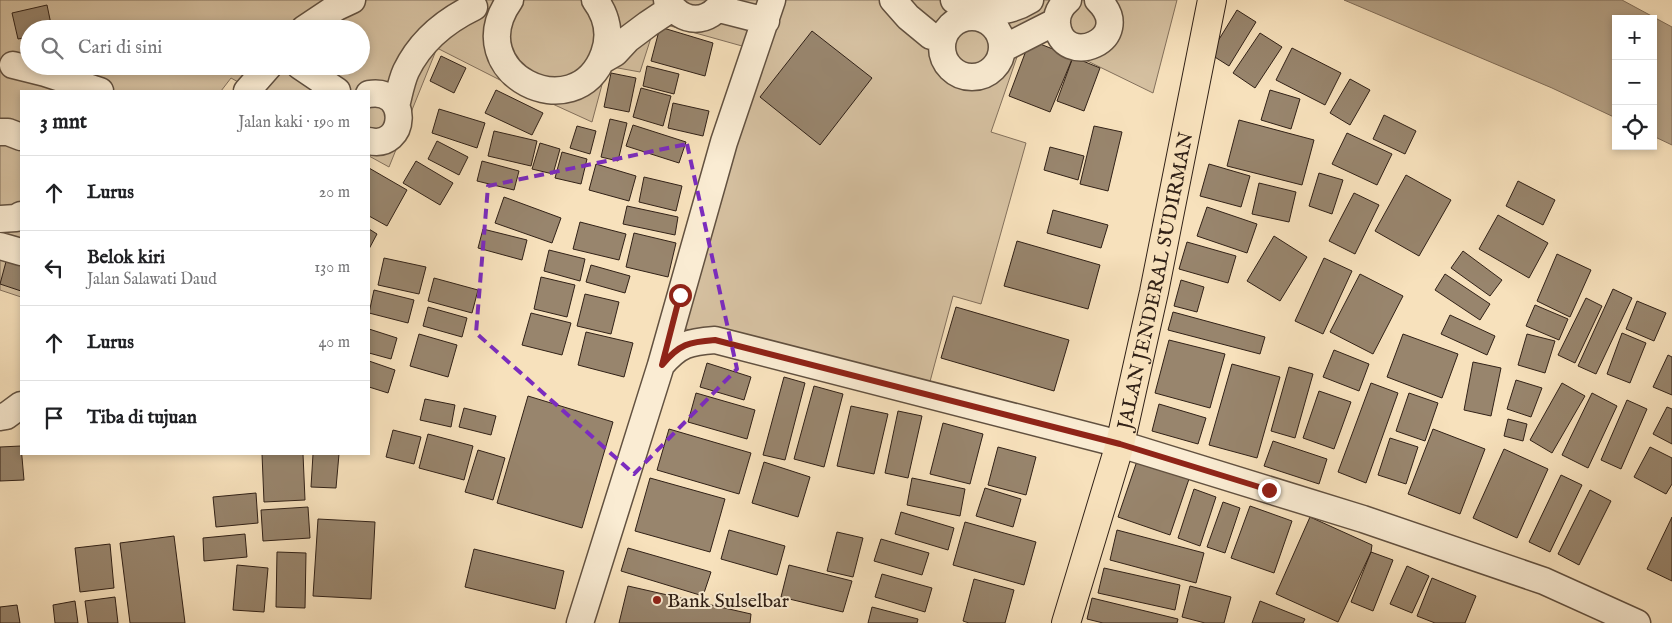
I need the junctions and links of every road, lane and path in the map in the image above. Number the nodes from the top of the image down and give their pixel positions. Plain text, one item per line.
1 (352, 0) edge
2 (510, 0) edge
3 (595, 0) edge
4 (893, 0) edge
5 (954, 0) edge
6 (1030, 0) edge
7 (1098, 0) edge
8 (1212, 0) edge
9 (473, 4) edge
10 (670, 4) edge
11 (721, 4) edge
12 (769, 10) edge
13 (1062, 11) edge
14 (318, 20) edge
15 (499, 23) junction
16 (618, 37) junction
17 (943, 38) junction
18 (1002, 48) junction
19 (13, 65) dead end
20 (20, 67) edge
21 (51, 75) edge
22 (261, 75) edge
23 (313, 75) edge
24 (97, 90) edge
25 (249, 90) edge
26 (336, 90) edge
27 (370, 94) edge
28 (396, 106) junction
29 (0, 132) edge
30 (20, 137) edge
31 (370, 142) edge
32 (20, 216) edge
33 (0, 219) edge
34 (0, 246) edge
35 (20, 252) edge
36 (662, 365) junction
37 (20, 406) edge
38 (0, 417) edge
39 (1120, 444) junction
40 (580, 623) edge
41 (1066, 623) edge
42 (1637, 623) edge

1 - 14 street
2 - 15 street
3 - 16 street
4 - 17 street
5 - 6 street
7 - 13 street
8 - 39 highway, JALAN JENDERAL SUDIRMAN
9 - 15 street
9 - 28 street
10 - 11 street
10 - 16 street
11 - 12 street
12 - 36 street
13 - 18 street
15 - 16 street
17 - 18 street
17 - 18 street
19 - 20 street
21 - 24 street
22 - 25 street
23 - 26 street
27 - 28 street
28 - 31 street
29 - 30 street
32 - 33 street
34 - 35 street
36 - 39 street
36 - 40 street
37 - 38 street
39 - 41 highway, JALAN JENDERAL SUDIRMAN
39 - 42 street

